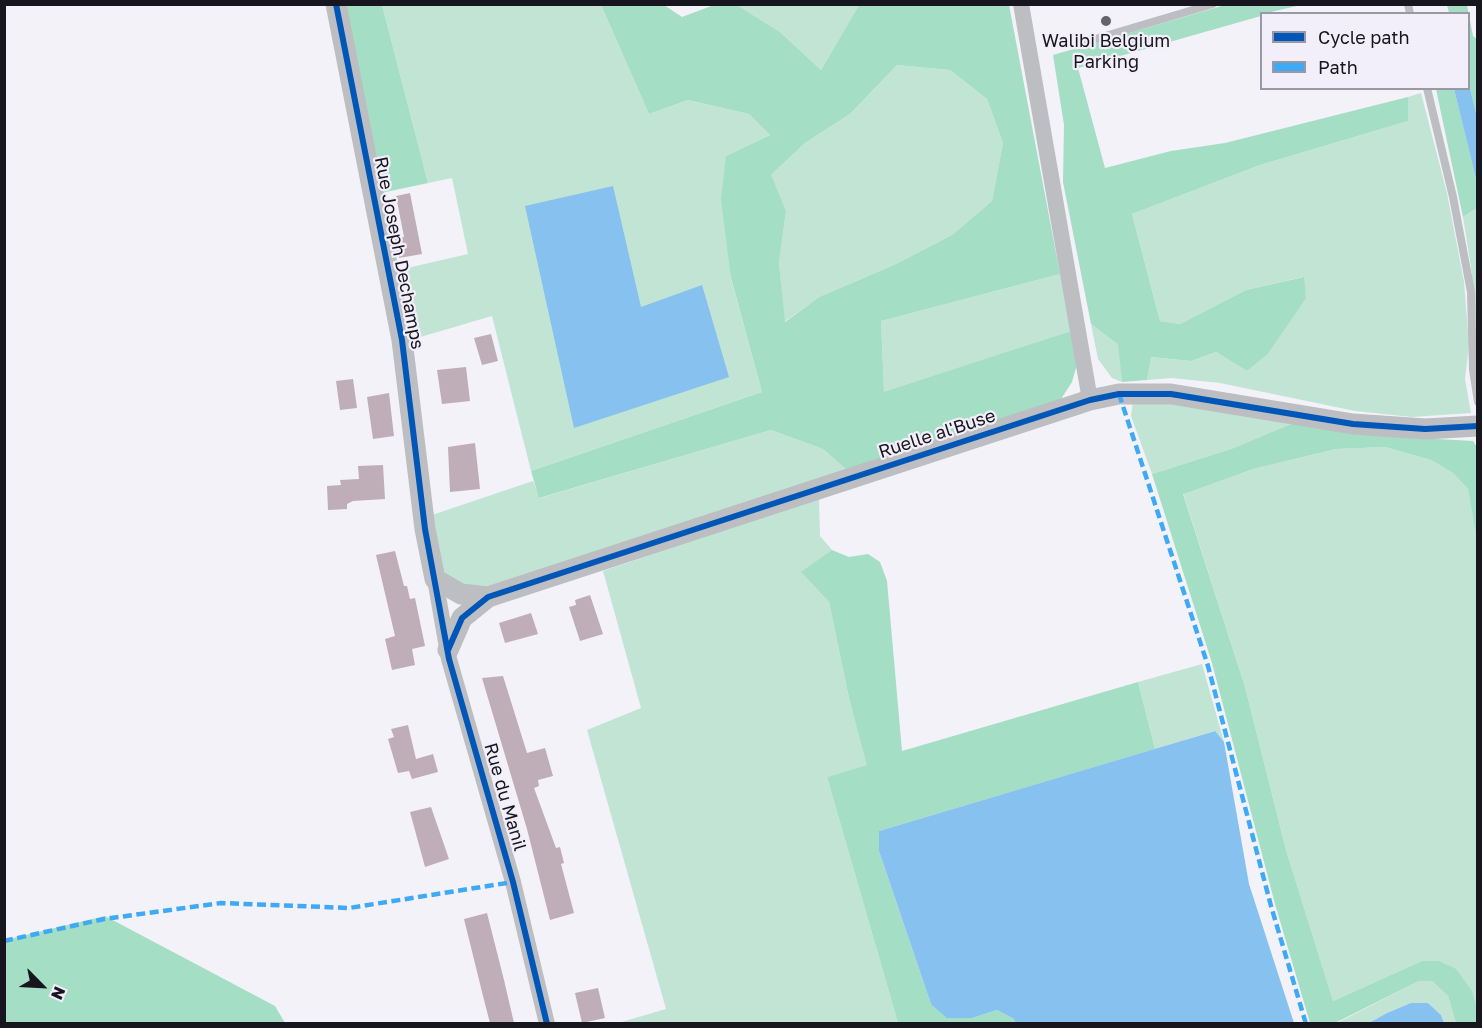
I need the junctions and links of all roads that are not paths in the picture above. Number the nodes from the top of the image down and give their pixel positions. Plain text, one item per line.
1 (336, 4) edge
2 (1021, 4) edge
3 (1213, 4) edge
4 (1084, 42) dead end
5 (1427, 90) edge
6 (1090, 399) junction
7 (1478, 402) edge
8 (1478, 426) edge
9 (435, 579) junction
10 (488, 597) junction
11 (448, 650) junction
12 (547, 1023) edge

1 - 9 street, Rue Joseph Dechamps
2 - 6 street
3 - 4 lane
5 - 7 lane
6 - 8 street, Ruelle al'Buse
6 - 10 street, Ruelle al'Buse
9 - 10 street, Ruelle al'Buse
9 - 11 street, Rue du Manil
10 - 11 street, Ruelle al'Buse
11 - 12 street, Rue du Manil

